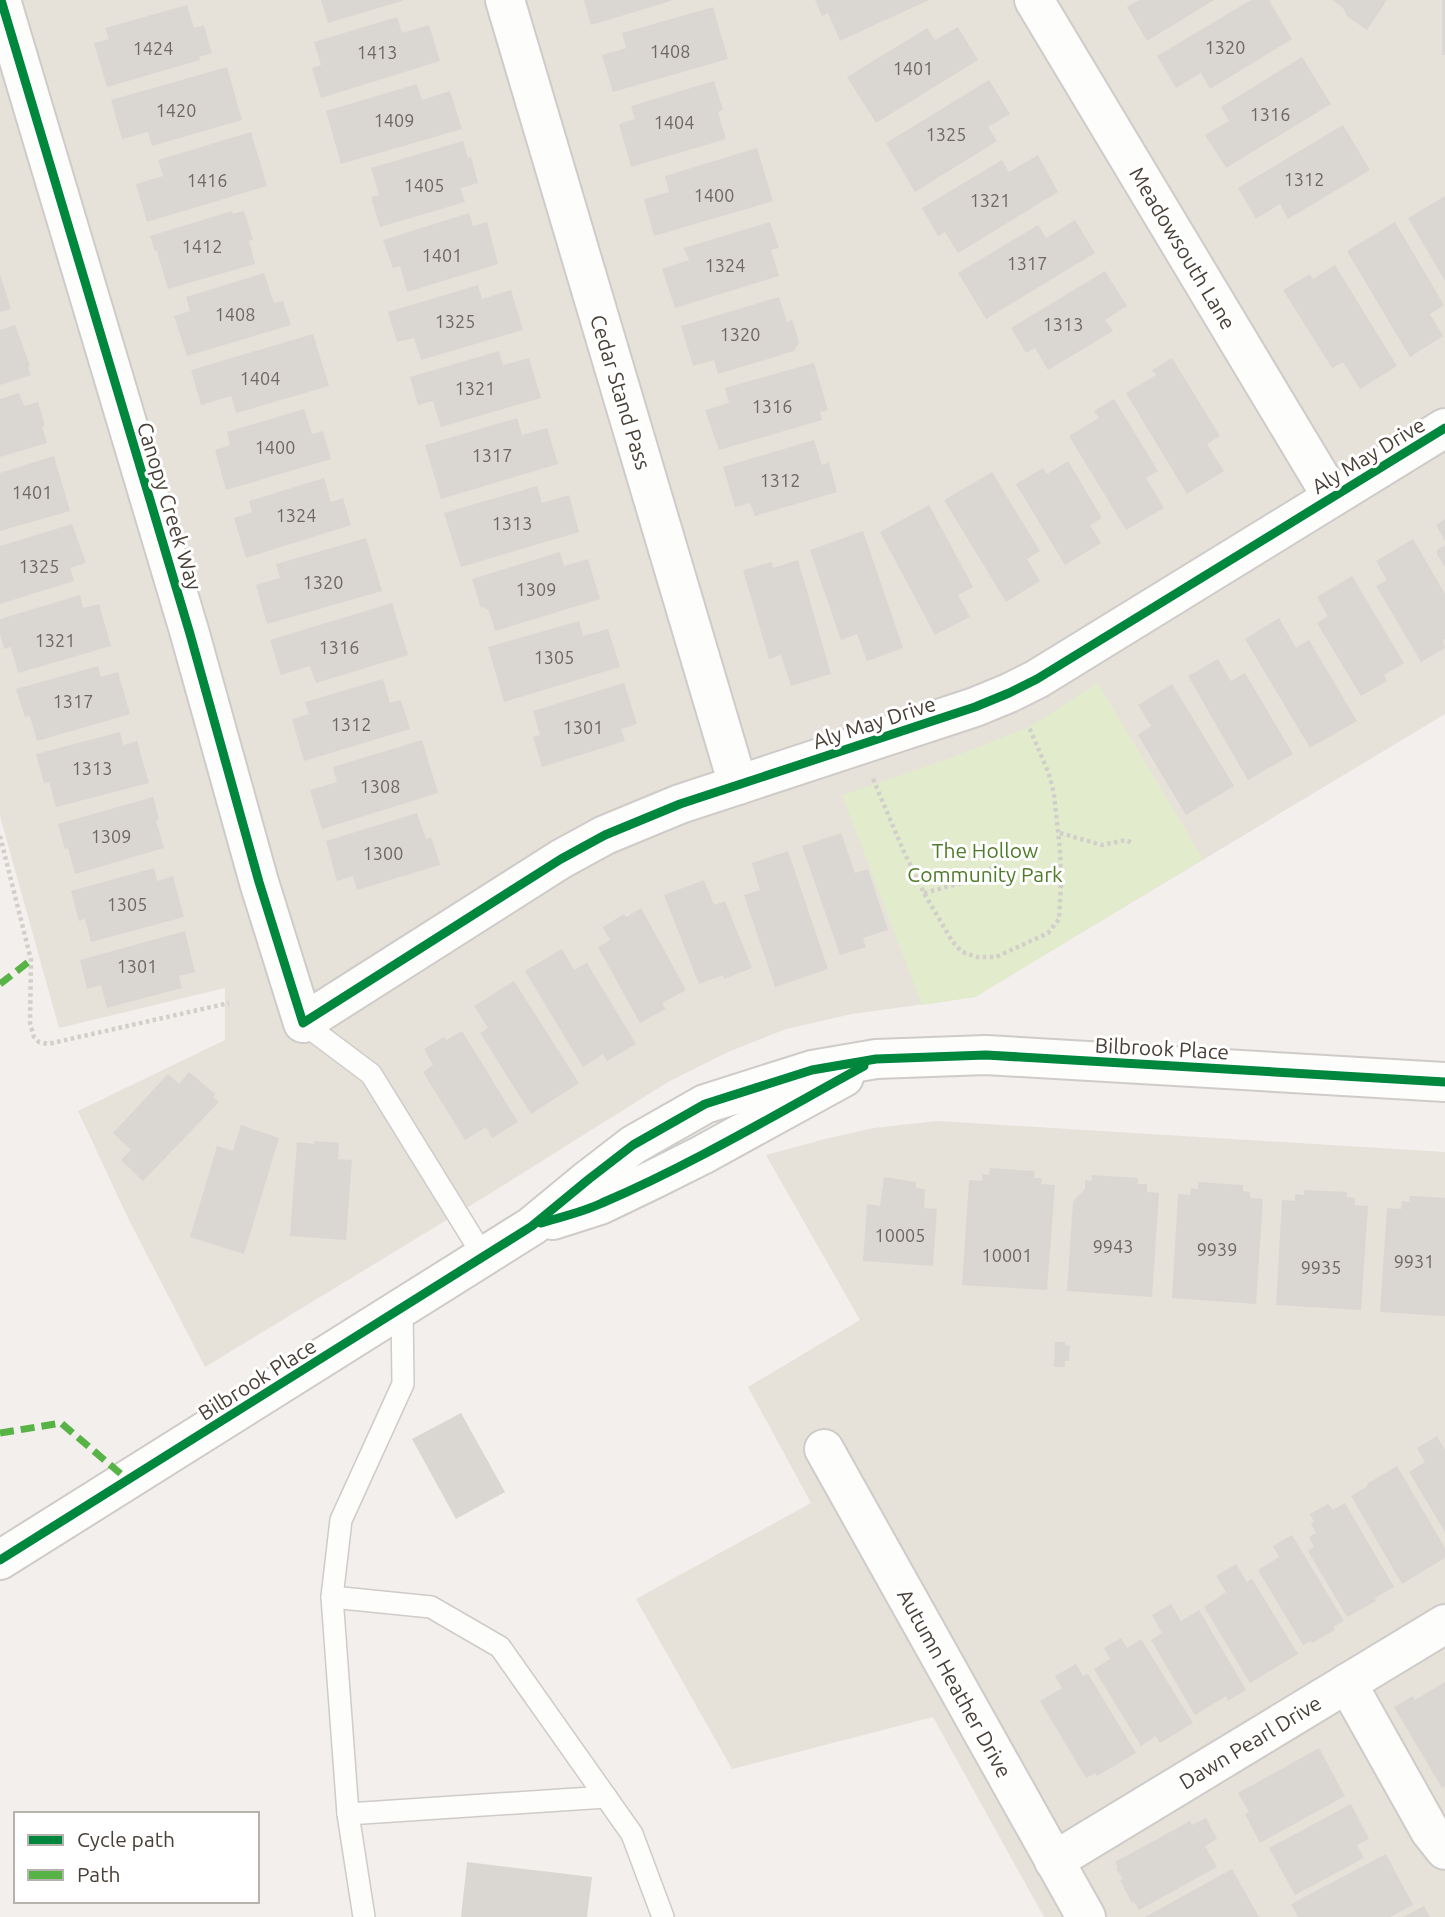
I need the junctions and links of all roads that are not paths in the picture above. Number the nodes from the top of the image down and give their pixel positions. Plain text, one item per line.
1 (1, 0) edge
2 (505, 0) edge
3 (1034, 0) edge
4 (1445, 428) edge
5 (1332, 496) junction
6 (738, 785) junction
7 (303, 1023) junction
8 (1445, 1082) edge
9 (484, 1257) junction
10 (402, 1309) junction
11 (824, 1449) dead end
12 (0, 1560) edge
13 (332, 1597) junction
14 (1445, 1624) edge
15 (1347, 1684) junction
16 (606, 1797) junction
17 (348, 1814) junction
18 (1445, 1850) edge
19 (1054, 1861) junction
20 (364, 1917) edge
21 (663, 1917) edge
22 (1086, 1917) edge

1 - 7 street, Canopy Creek Way
2 - 6 street, Cedar Stand Pass
3 - 5 street, Meadowsouth Lane
4 - 5 street, Aly May Drive
5 - 6 street, Aly May Drive
6 - 7 street, Aly May Drive
7 - 9 lane
8 - 9 street, Bilbrook Place
9 - 10 street, Bilbrook Place
10 - 12 street, Bilbrook Place
10 - 13 lane
11 - 19 street, Autumn Heather Drive
13 - 16 lane
13 - 17 lane
14 - 15 street, Dawn Pearl Drive
15 - 18 street
15 - 19 street, Dawn Pearl Drive
16 - 17 lane
16 - 21 lane
17 - 20 lane
19 - 22 street, Autumn Heather Drive

